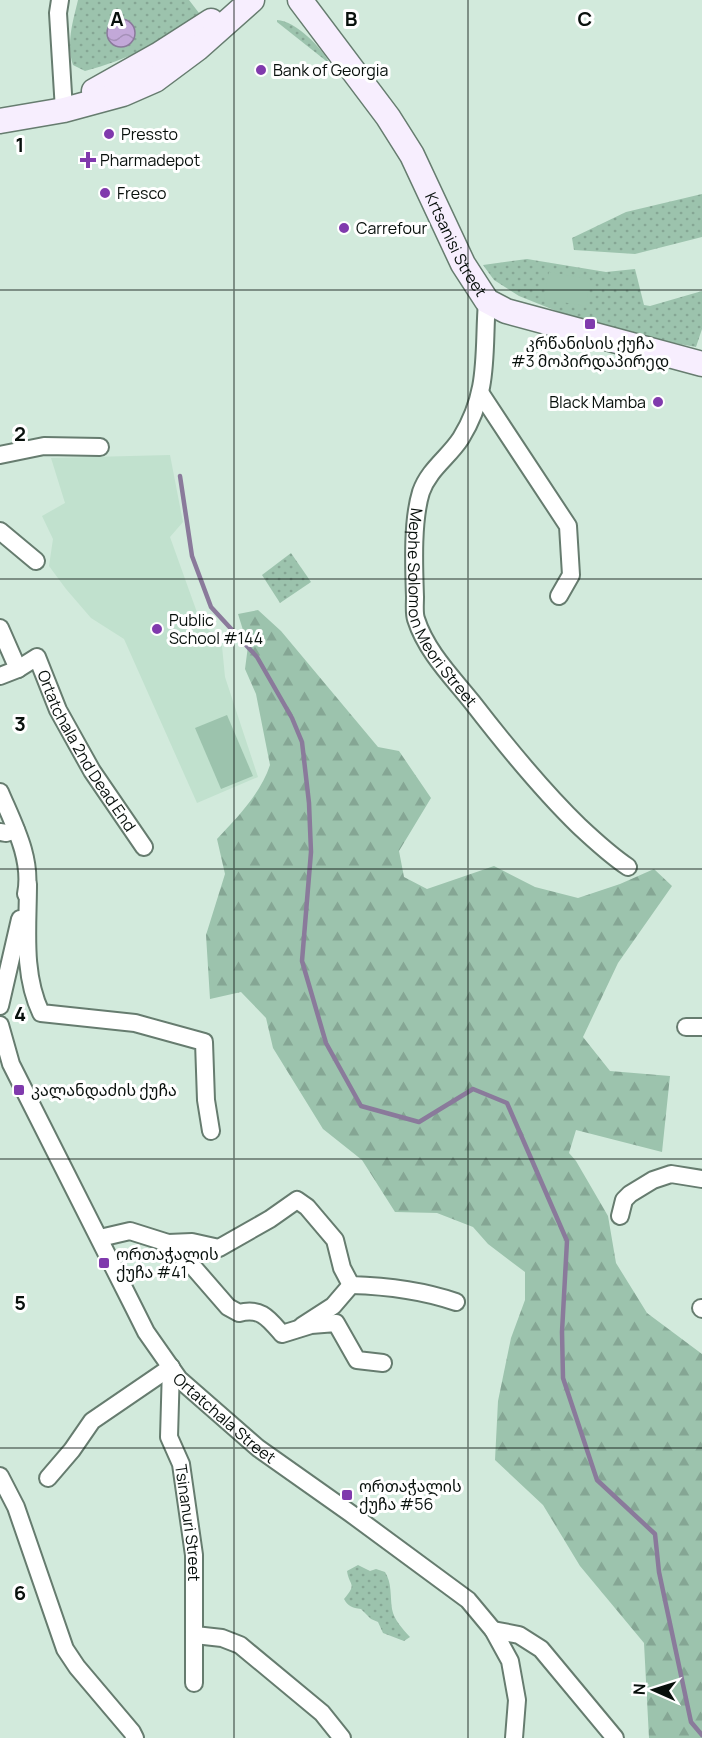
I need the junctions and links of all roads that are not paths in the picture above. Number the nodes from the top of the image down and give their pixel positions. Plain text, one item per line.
1 (60, 0) edge
2 (240, 0) edge
3 (252, 0) edge
4 (300, 0) edge
5 (64, 110) junction
6 (0, 121) edge
7 (487, 301) junction
8 (702, 364) edge
9 (481, 393) junction
10 (100, 447) dead end
11 (0, 455) edge
12 (0, 531) edge
13 (36, 561) dead end
14 (559, 596) dead end
15 (0, 627) edge
16 (18, 669) junction
17 (0, 676) edge
18 (0, 792) edge
19 (8, 831) edge
20 (144, 847) dead end
21 (628, 867) dead end
22 (28, 885) junction
23 (0, 1006) edge
24 (0, 1025) edge
25 (211, 1131) dead end
26 (702, 1179) edge
27 (620, 1215) dead end
28 (100, 1238) junction
29 (168, 1243) junction
30 (351, 1285) junction
31 (456, 1302) dead end
32 (297, 1330) junction
33 (383, 1363) dead end
34 (171, 1367) junction
35 (0, 1476) edge
36 (48, 1478) dead end
37 (494, 1630) junction
38 (195, 1635) junction
39 (194, 1683) dead end
40 (135, 1738) edge
41 (342, 1738) edge
42 (514, 1738) edge
43 (615, 1738) edge

1 - 5 street
2 - 5 street
3 - 5 street
4 - 7 street, Krtsanisi Street
5 - 6 street
7 - 8 street, Krtsanisi Street
7 - 9 street, Mephe Solomon Meori Street
9 - 14 street
9 - 21 street, Mephe Solomon Meori Street
10 - 11 street
12 - 13 street
15 - 16 street
16 - 17 street, Ortatchala 2nd Dead End
16 - 20 street, Ortatchala 2nd Dead End
18 - 19 street
19 - 22 street
22 - 23 street
22 - 25 street
24 - 28 street, Ortatchala Street
26 - 27 street
28 - 29 street
28 - 34 street, Ortatchala Street
29 - 30 street
29 - 32 street
30 - 31 street
30 - 32 street
32 - 33 street
34 - 36 street
34 - 37 street, Ortatchala Street
34 - 38 street, Tsinanuri Street
35 - 40 street
37 - 42 street, Ortatchala Street
37 - 43 street
38 - 39 street, Tsinanuri Street
38 - 41 street

